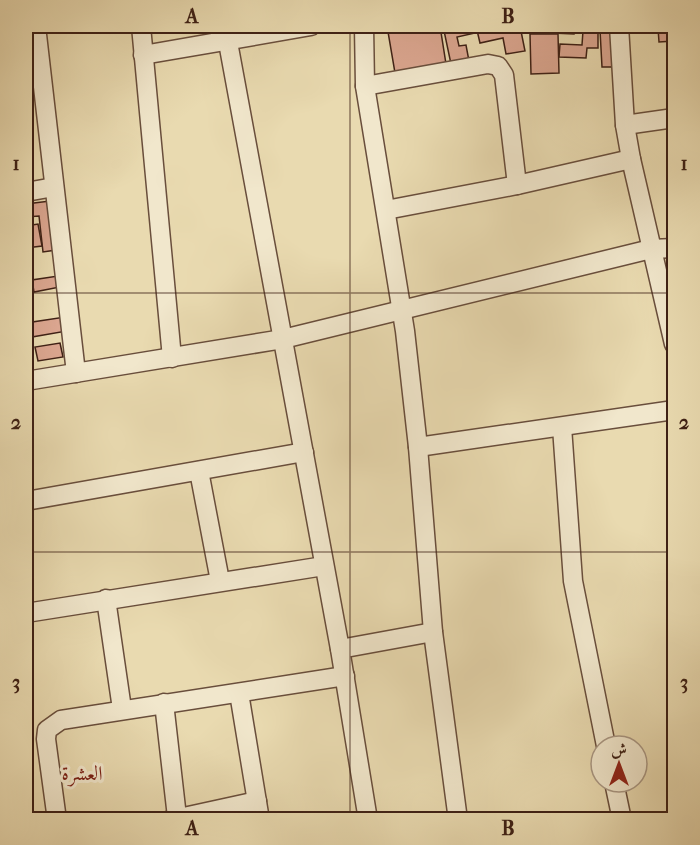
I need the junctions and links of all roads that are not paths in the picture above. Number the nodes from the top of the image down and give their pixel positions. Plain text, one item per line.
1 (36, 26) edge
2 (141, 26) edge
3 (308, 26) edge
4 (364, 26) edge
5 (619, 26) edge
6 (227, 33) edge
7 (143, 55) junction
8 (32, 69) edge
9 (365, 86) junction
10 (675, 118) edge
11 (625, 125) junction
12 (631, 159) junction
13 (517, 185) junction
14 (54, 187) junction
15 (26, 192) edge
16 (386, 210) junction
17 (675, 248) edge
18 (651, 249) junction
19 (402, 311) junction
20 (283, 339) junction
21 (675, 345) edge
22 (172, 358) junction
23 (76, 373) junction
24 (26, 381) edge
25 (675, 410) edge
26 (562, 427) junction
27 (418, 447) junction
28 (304, 452) junction
29 (199, 471) junction
30 (26, 501) edge
31 (324, 566) junction
32 (220, 581) junction
33 (106, 599) junction
34 (26, 614) edge
35 (434, 632) junction
36 (340, 649) junction
37 (345, 676) junction
38 (239, 693) junction
39 (164, 703) junction
40 (122, 709) junction
41 (604, 734) edge
42 (617, 794) edge
43 (257, 801) junction
44 (174, 818) edge
45 (57, 819) edge
46 (260, 819) edge
47 (368, 819) edge
48 (458, 819) edge
49 (622, 819) edge

1 - 8 street
2 - 7 street
3 - 6 street
4 - 9 street
5 - 11 street
6 - 7 street
6 - 20 street
7 - 22 street
8 - 14 street
9 - 13 street
9 - 16 street
10 - 11 street
11 - 12 street
12 - 13 street
12 - 18 street
13 - 16 street
14 - 15 street
14 - 23 street
16 - 19 street
17 - 18 street
18 - 19 street
18 - 21 street
19 - 20 street
19 - 27 street
20 - 22 street
20 - 28 street
22 - 23 street
23 - 24 street
25 - 26 street
26 - 27 street
26 - 41 street
27 - 35 street
28 - 29 street
28 - 31 street
29 - 30 street
29 - 32 street
31 - 32 street
31 - 36 street
32 - 33 street
33 - 34 street
33 - 40 street
35 - 36 street
35 - 48 street
36 - 37 street
37 - 38 street
37 - 47 street
38 - 39 street
38 - 43 street
39 - 40 street
39 - 44 street
40 - 45 street
42 - 49 street
43 - 44 street
43 - 46 street

